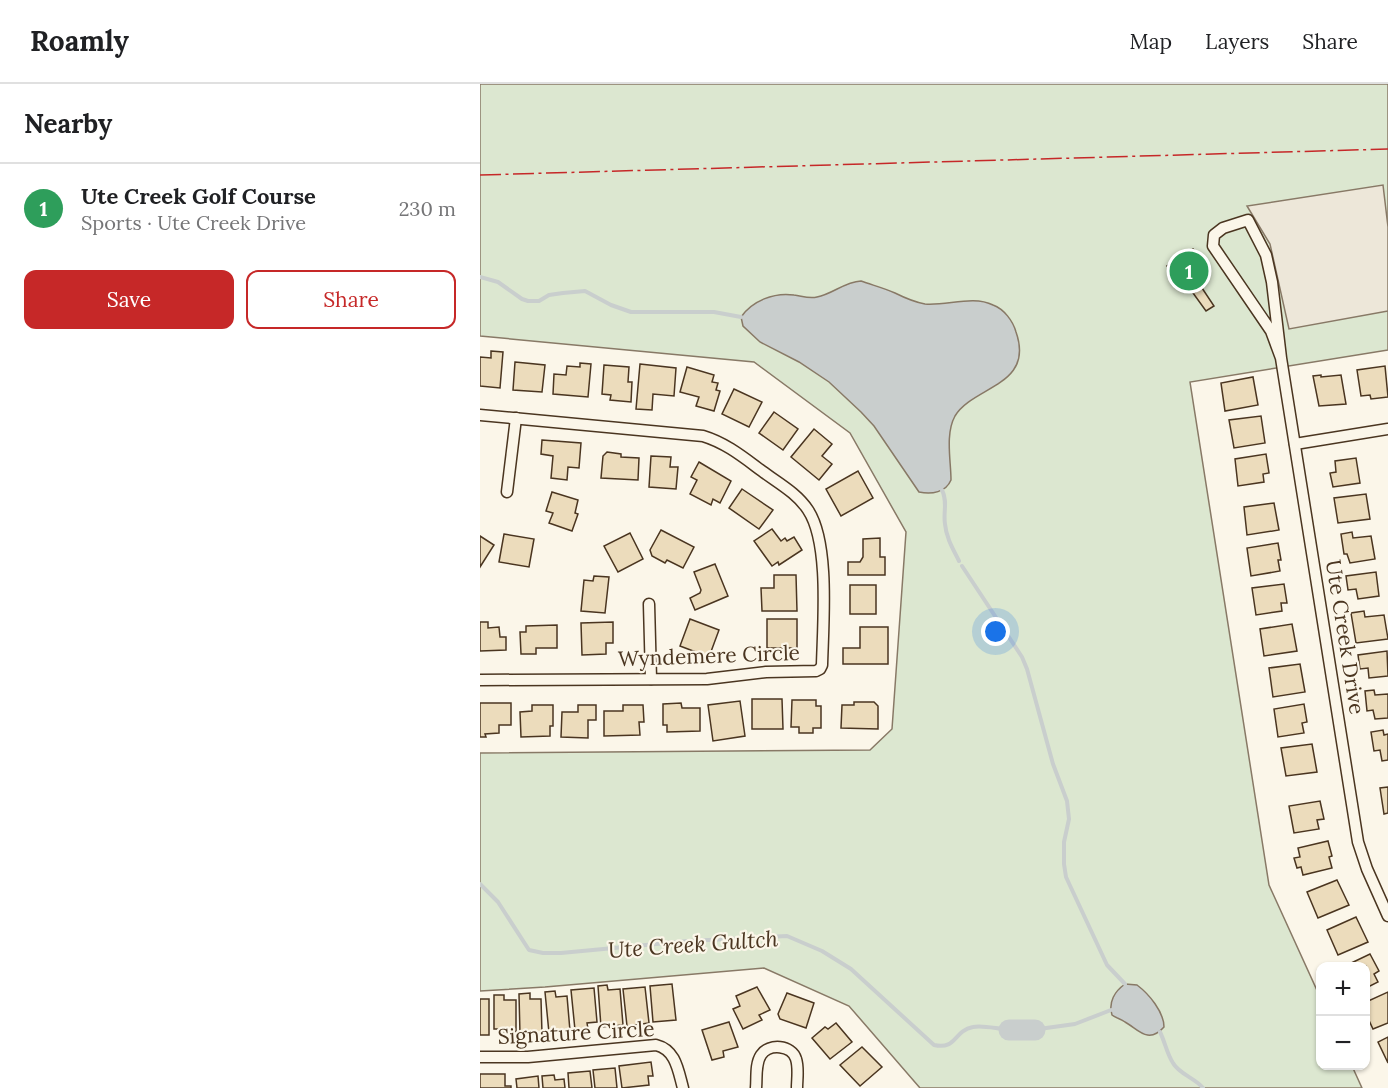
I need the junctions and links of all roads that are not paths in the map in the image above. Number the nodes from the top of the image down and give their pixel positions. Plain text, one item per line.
1 (1281, 358) junction
2 (480, 415) edge
3 (516, 418) junction
4 (1388, 429) edge
5 (1295, 444) junction
6 (507, 492) dead end
7 (649, 604) dead end
8 (651, 679) junction
9 (480, 680) edge
10 (1388, 916) edge
11 (480, 1057) edge
12 (683, 1088) edge
13 (756, 1088) edge
14 (797, 1088) edge

1 - 1 street, Ute Creek Drive
1 - 5 street, Ute Creek Drive
2 - 3 street, Wyndemere Circle
3 - 6 street
3 - 8 street, Wyndemere Circle
4 - 5 street
5 - 10 street, Ute Creek Drive
7 - 8 street
8 - 9 street, Wyndemere Circle
11 - 12 street, Signature Circle
13 - 14 street

